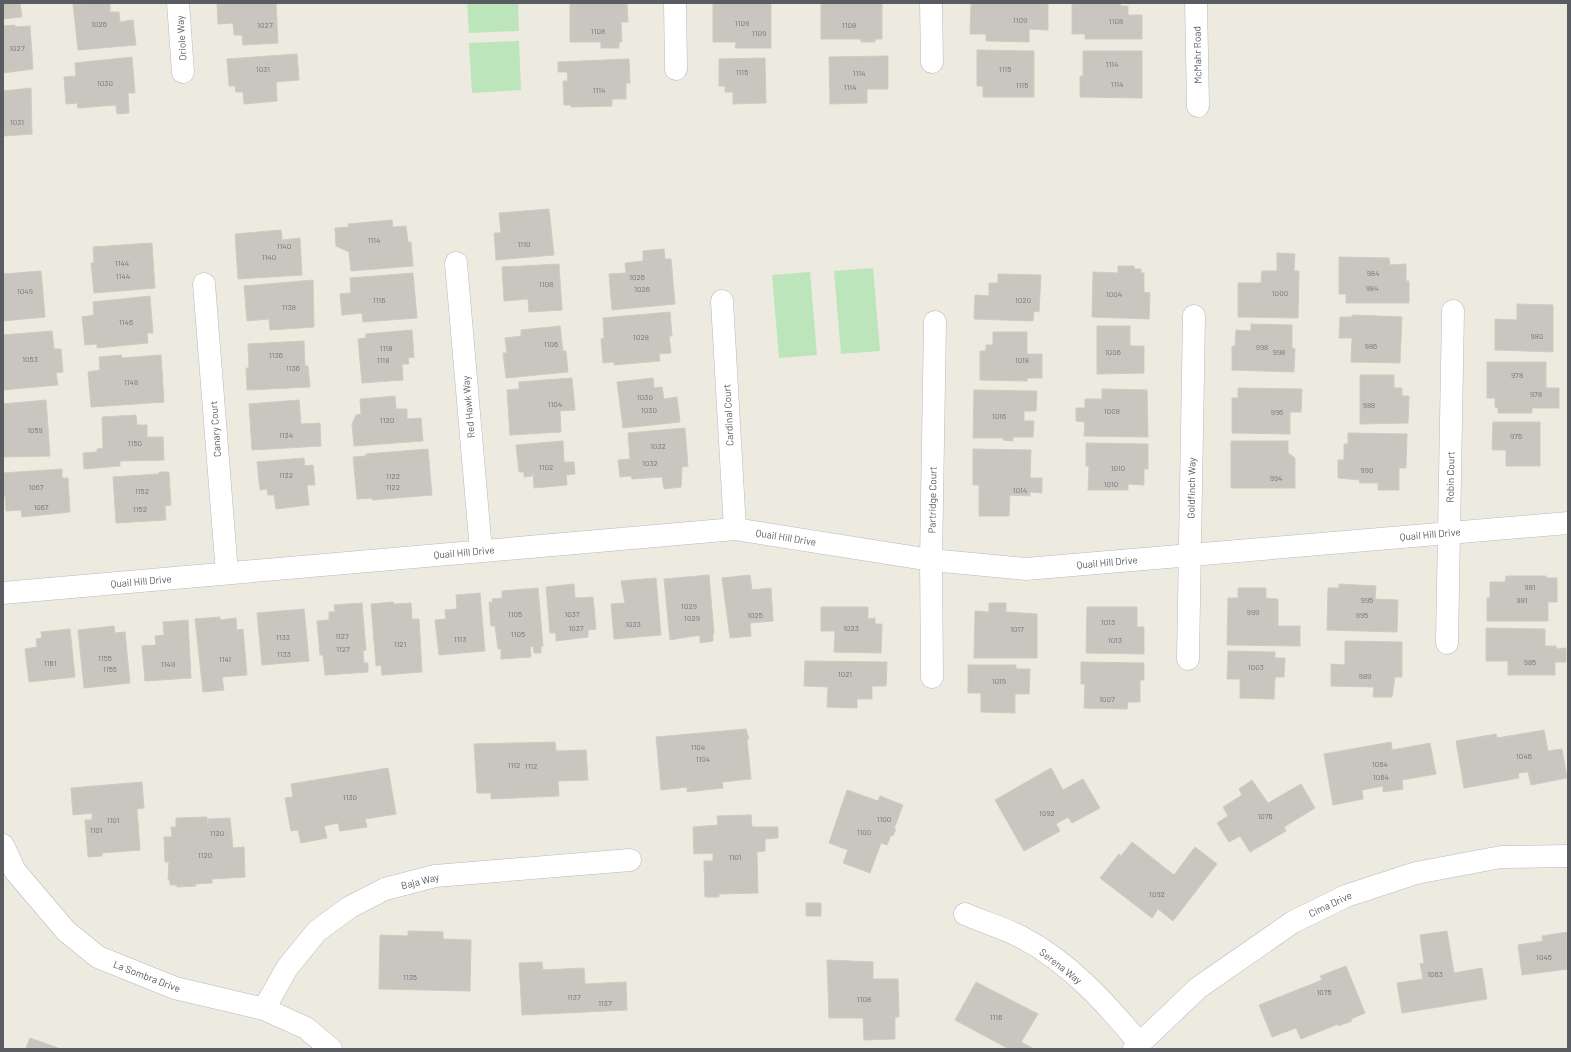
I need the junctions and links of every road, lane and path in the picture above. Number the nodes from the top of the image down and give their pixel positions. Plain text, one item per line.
1 (178, 3) edge
2 (675, 3) edge
3 (931, 3) edge
4 (1196, 3) edge
5 (932, 62) dead end
6 (676, 69) dead end
7 (183, 72) dead end
8 (1198, 106) dead end
9 (456, 263) dead end
10 (204, 284) dead end
11 (722, 301) dead end
12 (1453, 311) dead end
13 (1194, 316) dead end
14 (935, 322) dead end
15 (1568, 523) edge
16 (735, 529) junction
17 (1449, 532) junction
18 (481, 551) junction
19 (1190, 554) junction
20 (931, 560) junction
21 (226, 573) junction
22 (3, 593) edge
23 (1447, 643) dead end
24 (1188, 659) dead end
25 (932, 677) dead end
26 (3, 845) edge
27 (1568, 856) edge
28 (630, 860) dead end
29 (965, 914) dead end
30 (264, 1009) junction
31 (1137, 1046) edge
32 (331, 1049) edge

1 - 7 street, Oriole Way
2 - 6 street
3 - 5 street
4 - 8 street, McMahr Road
9 - 18 street, Red Hawk Way
10 - 21 street, Canary Court
11 - 16 street, Cardinal Court
12 - 17 street, Robin Court
13 - 19 street, Goldfinch Way
14 - 20 street, Partridge Court
15 - 17 street, Quail Hill Drive
16 - 18 street, Quail Hill Drive
16 - 20 street, Quail Hill Drive
17 - 19 street, Quail Hill Drive
17 - 23 street, Robin Court
18 - 21 street, Quail Hill Drive
19 - 20 street, Quail Hill Drive
19 - 24 street, Goldfinch Way
20 - 25 street, Partridge Court
21 - 22 street, Quail Hill Drive
26 - 30 street, La Sombra Drive
27 - 31 street, Cima Drive
28 - 30 street, Baja Way
29 - 31 street, Serena Way
30 - 32 street, La Sombra Drive

